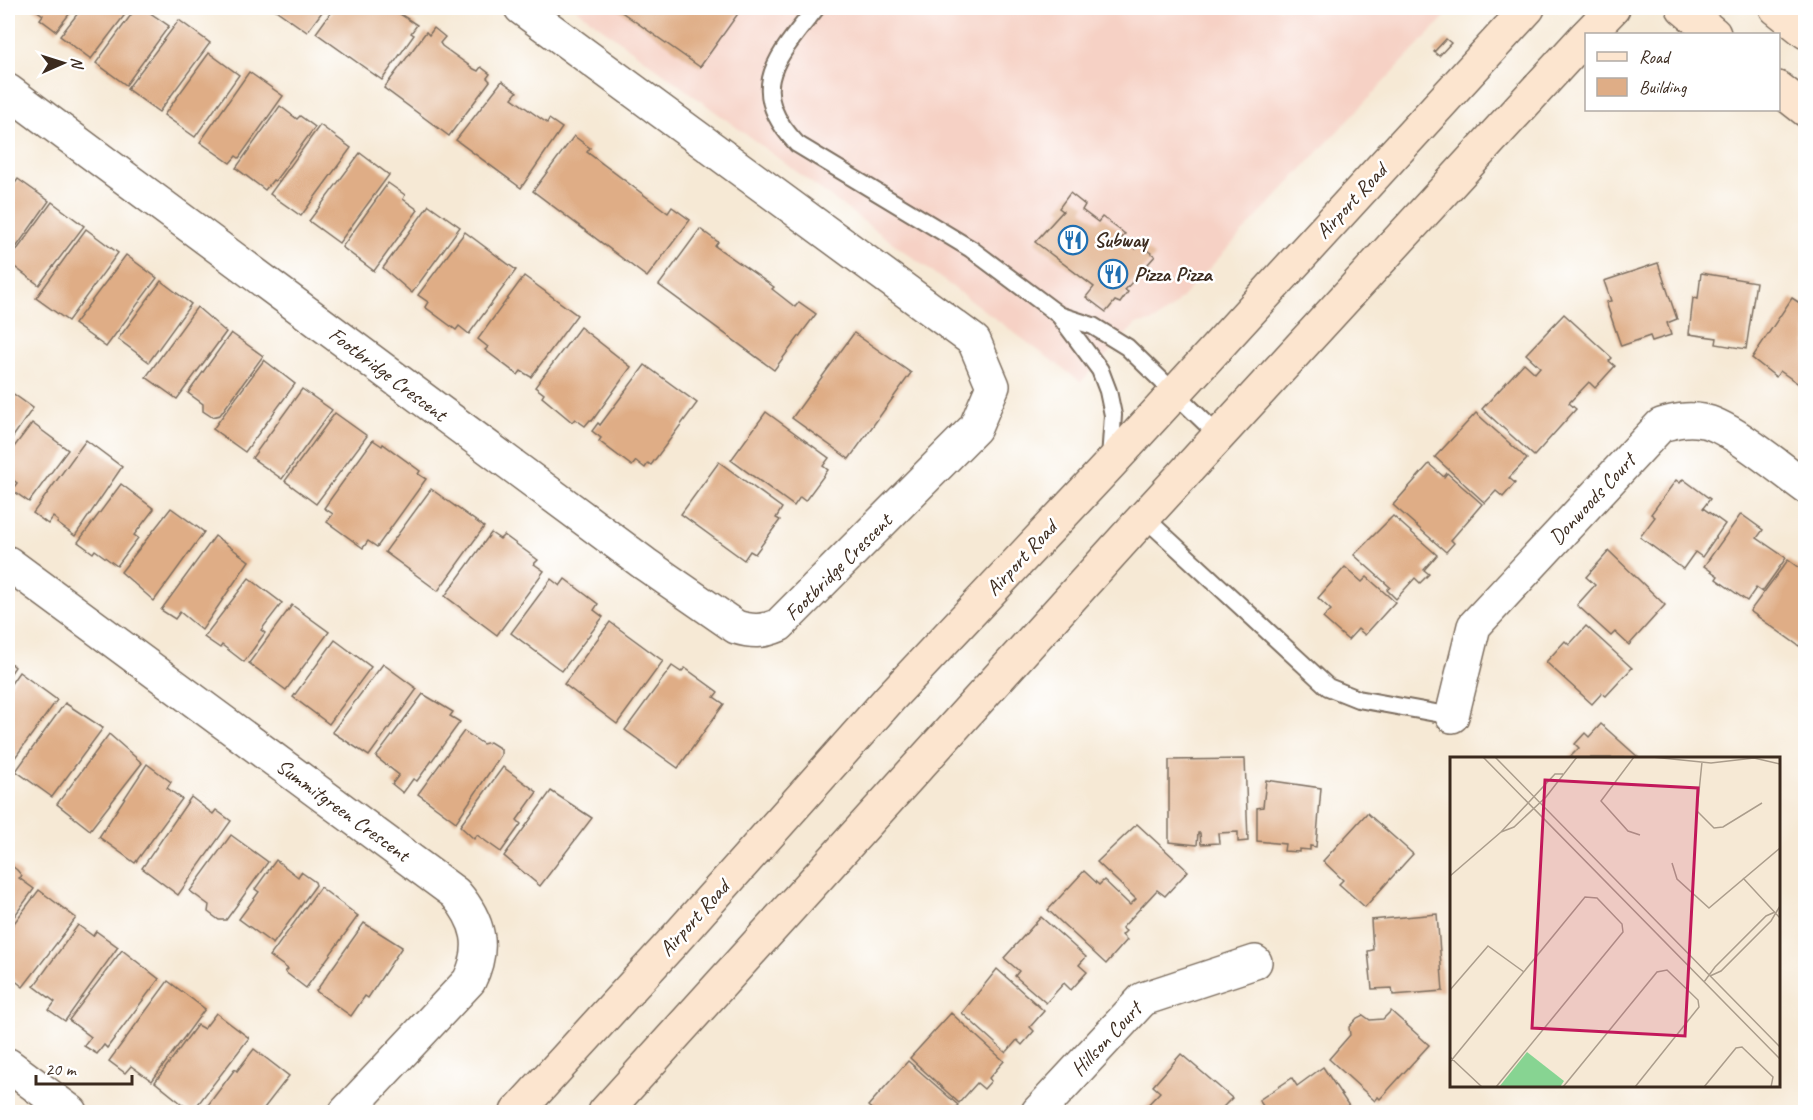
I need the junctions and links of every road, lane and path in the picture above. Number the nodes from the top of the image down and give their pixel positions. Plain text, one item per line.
1 (521, 8) edge
2 (816, 8) edge
3 (1528, 8) edge
4 (1613, 8) edge
5 (1683, 8) edge
6 (1776, 8) edge
7 (1806, 32) edge
8 (1589, 33) edge
9 (1713, 33) edge
10 (1585, 37) edge
11 (1780, 89) edge
12 (8, 91) edge
13 (1806, 110) edge
14 (1059, 315) junction
15 (1175, 393) junction
16 (1220, 437) junction
17 (1110, 464) junction
18 (1806, 487) edge
19 (1144, 517) junction
20 (8, 563) edge
21 (1452, 716) joint
22 (1255, 962) dead end
23 (8, 1065) edge
24 (71, 1113) edge
25 (346, 1113) edge
26 (517, 1113) edge
27 (605, 1113) edge
28 (1038, 1113) edge

1 - 12 street, Footbridge Crescent
2 - 14 lane
3 - 15 main road, Airport Road
4 - 8 main road
5 - 9 main road
6 - 7 main road
10 - 16 main road
11 - 13 main road
14 - 15 lane
14 - 17 lane
15 - 16 lane
15 - 17 main road, Airport Road
16 - 19 main road
17 - 26 main road, Airport Road
18 - 21 street, Donwoods Court
19 - 21 lane
19 - 27 main road
20 - 25 street, Summitgreen Crescent
22 - 28 street, Hillson Court
23 - 24 street

